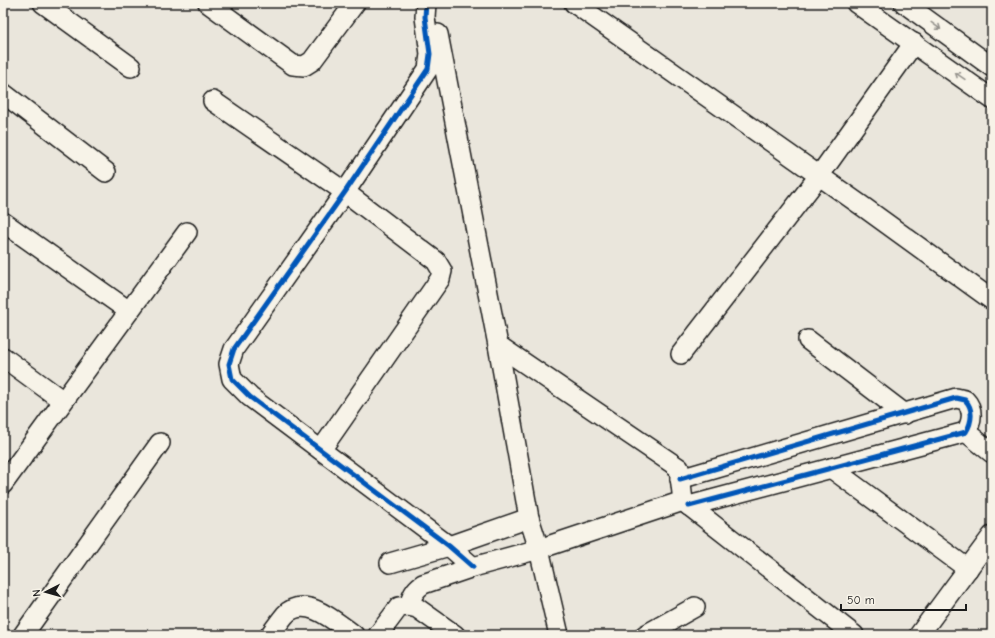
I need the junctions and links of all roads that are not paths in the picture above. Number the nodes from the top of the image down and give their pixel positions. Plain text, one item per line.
1 (43, 3) edge
2 (208, 3) edge
3 (355, 3) edge
4 (426, 3) edge
5 (432, 3) edge
6 (574, 3) edge
7 (856, 3) edge
8 (904, 3) edge
9 (914, 44) junction
10 (131, 67) dead end
11 (992, 67) edge
12 (3, 93) edge
13 (992, 99) edge
14 (213, 101) dead end
15 (106, 172) dead end
16 (819, 176) junction
17 (345, 192) junction
18 (3, 222) edge
19 (187, 232) dead end
20 (992, 300) edge
21 (129, 311) junction
22 (808, 340) dead end
23 (498, 345) junction
24 (681, 354) dead end
25 (3, 357) edge
26 (63, 401) junction
27 (904, 414) junction
28 (966, 432) junction
29 (160, 443) dead end
30 (321, 450) junction
31 (992, 453) edge
32 (831, 468) junction
33 (680, 479) junction
34 (3, 484) edge
35 (686, 504) junction
36 (529, 518) junction
37 (992, 536) edge
38 (449, 546) junction
39 (539, 549) junction
40 (390, 563) dead end
41 (473, 567) junction
42 (968, 569) junction
43 (409, 606) junction
44 (695, 607) dead end
45 (23, 635) edge
46 (270, 635) edge
47 (354, 635) edge
48 (378, 635) edge
49 (455, 635) edge
50 (559, 635) edge
51 (645, 635) edge
52 (854, 635) edge
53 (919, 635) edge

1 - 10 street
2 - 3 street
4 - 17 street
5 - 23 street
6 - 16 street
7 - 9 street
8 -> 11 street
13 -> 9 street
9 - 16 street
12 - 15 street
14 - 17 street
16 - 20 street
16 - 24 street
17 - 30 street
17 - 30 street
18 - 21 street
19 - 21 street
21 - 26 street
22 - 27 street
23 - 33 street
23 - 36 street
25 - 26 street
26 - 34 street
27 - 28 street
27 - 33 street
28 - 31 street
28 - 32 street
29 - 45 street
30 - 38 street
32 - 35 street
32 - 42 street
33 - 35 street
35 - 39 street
35 - 52 street
36 - 38 street
36 - 39 street
37 - 42 street
38 - 40 street
38 - 41 street
39 - 41 street
39 - 50 street
41 - 43 street
42 - 53 street
43 - 48 street
43 - 49 street
44 - 51 street
46 - 47 street

